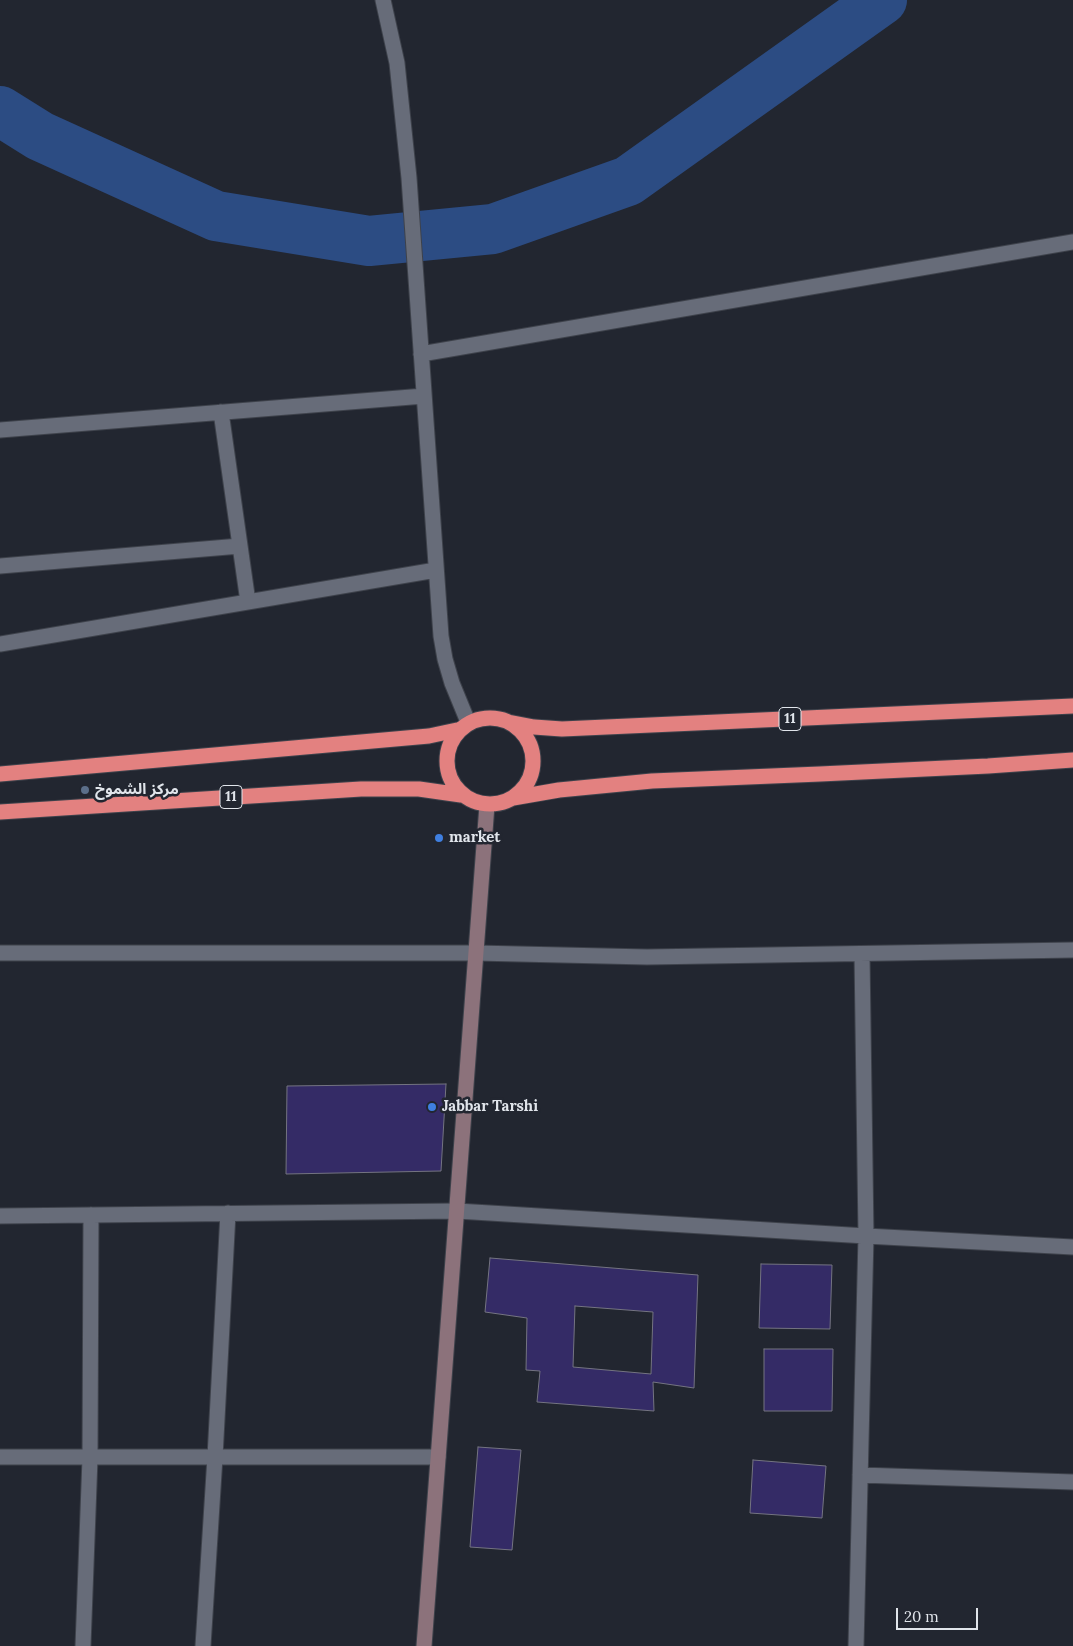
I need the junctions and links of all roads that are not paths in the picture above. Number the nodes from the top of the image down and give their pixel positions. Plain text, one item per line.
1 (383, 0) edge
2 (1073, 242) edge
3 (421, 354) junction
4 (424, 396) junction
5 (221, 412) junction
6 (0, 430) edge
7 (240, 546) junction
8 (0, 566) edge
9 (436, 570) junction
10 (248, 602) junction
11 (0, 644) edge
12 (1073, 706) edge
13 (508, 722) junction
14 (463, 726) junction
15 (1073, 760) edge
16 (0, 774) edge
17 (462, 795) junction
18 (513, 798) junction
19 (487, 805) junction
20 (0, 812) edge
21 (1073, 950) edge
22 (0, 953) edge
23 (476, 953) junction
24 (862, 954) junction
25 (457, 1211) junction
26 (228, 1214) junction
27 (91, 1215) junction
28 (0, 1216) edge
29 (866, 1236) junction
30 (1073, 1247) edge
31 (0, 1457) edge
32 (215, 1457) junction
33 (438, 1457) junction
34 (90, 1458) junction
35 (860, 1475) junction
36 (1073, 1482) edge
37 (83, 1646) edge
38 (203, 1646) edge
39 (424, 1646) edge
40 (856, 1646) edge

1 - 3 street
2 - 3 street
3 - 4 street
4 - 5 street
4 - 9 street
5 - 6 street
5 - 7 street
7 - 8 street
7 - 10 street
9 - 10 street
9 - 14 street
10 - 11 street
12 - 13 highway, 11
13 - 14 highway, 11
13 - 18 highway
14 - 16 highway, 11
14 - 17 highway
15 - 18 highway
17 - 19 highway, 11
17 - 20 highway, 11
18 - 19 highway
19 - 23 street
21 - 24 street
22 - 23 street
23 - 24 street
23 - 25 street
24 - 29 street
25 - 26 street
25 - 29 street
25 - 33 street
26 - 27 street
26 - 32 street
27 - 28 street
27 - 34 street
29 - 30 street
29 - 35 street
31 - 34 street
32 - 33 street
32 - 34 street
32 - 38 street
33 - 39 street
34 - 37 street
35 - 36 street
35 - 40 street

